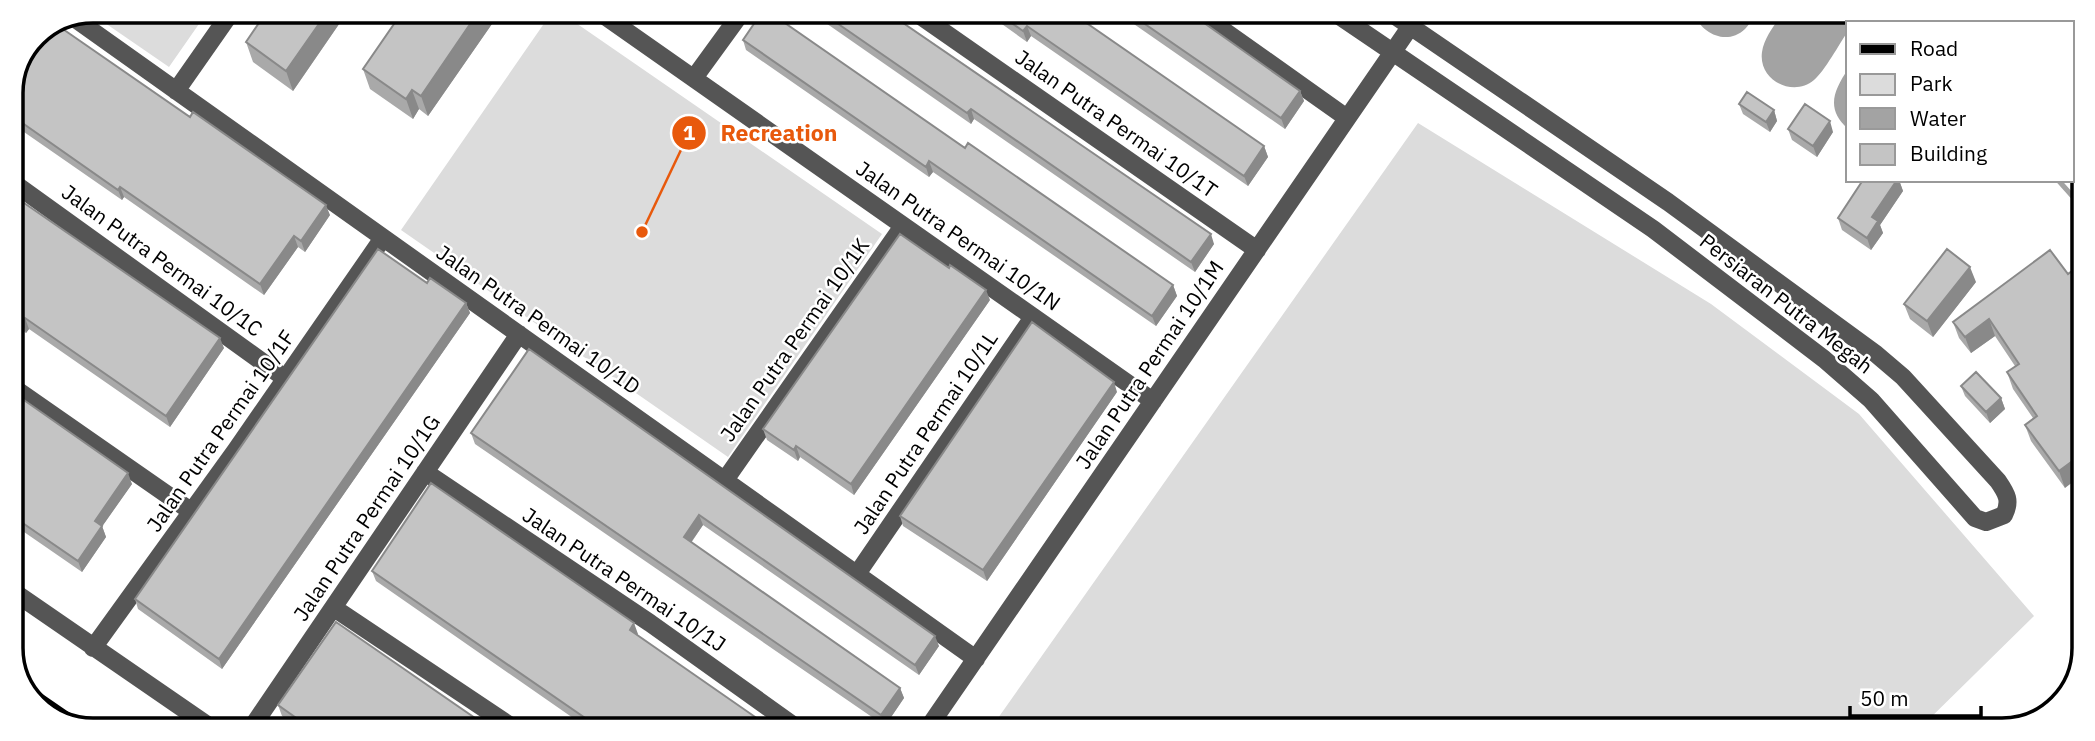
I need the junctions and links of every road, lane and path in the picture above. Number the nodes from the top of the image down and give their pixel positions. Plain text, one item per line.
1 (224, 23) edge
2 (615, 23) edge
3 (734, 23) edge
4 (931, 23) edge
5 (1213, 23) edge
6 (1349, 23) edge
7 (1405, 23) edge
8 (82, 24) edge
9 (1410, 27) junction
10 (1392, 53) junction
11 (694, 78) junction
12 (176, 91) junction
13 (1348, 118) junction
14 (23, 190) edge
15 (903, 226) junction
16 (383, 238) junction
17 (1257, 250) junction
18 (1033, 317) junction
19 (519, 334) junction
20 (286, 379) junction
21 (23, 394) edge
22 (1153, 401) junction
23 (425, 472) junction
24 (725, 480) junction
25 (192, 512) junction
26 (857, 574) junction
27 (23, 598) edge
28 (334, 608) junction
29 (93, 648) junction
30 (976, 659) junction
31 (198, 718) edge
32 (258, 718) edge
33 (499, 718) edge
34 (783, 718) edge
35 (935, 718) edge

1 - 12 street
2 - 11 street, Jalan Putra Permai 10/1N
3 - 11 street
4 - 17 street, Jalan Putra Permai 10/1T
5 - 13 street
6 - 10 street, Persiaran Putra Megah
7 - 9 street, Persiaran Putra Megah
8 - 12 street, Jalan Putra Permai 10/1D
9 - 10 street, Jalan Putra Permai 10/1M
9 - 10 street, Persiaran Putra Megah
10 - 13 street, Jalan Putra Permai 10/1M
11 - 15 street, Jalan Putra Permai 10/1N
12 - 16 street, Jalan Putra Permai 10/1D
13 - 17 street, Jalan Putra Permai 10/1M
14 - 20 street, Jalan Putra Permai 10/1C
15 - 18 street, Jalan Putra Permai 10/1N
15 - 24 street, Jalan Putra Permai 10/1K
16 - 19 street, Jalan Putra Permai 10/1D
16 - 20 street, Jalan Putra Permai 10/1F
17 - 22 street, Jalan Putra Permai 10/1M
18 - 22 street, Jalan Putra Permai 10/1N
18 - 26 street, Jalan Putra Permai 10/1L
19 - 23 street, Jalan Putra Permai 10/1G
19 - 24 street, Jalan Putra Permai 10/1D
20 - 25 street, Jalan Putra Permai 10/1F
21 - 25 street
22 - 30 street, Jalan Putra Permai 10/1M
23 - 28 street, Jalan Putra Permai 10/1G
23 - 34 street, Jalan Putra Permai 10/1J
24 - 26 street, Jalan Putra Permai 10/1D
25 - 29 street, Jalan Putra Permai 10/1F
26 - 30 street, Jalan Putra Permai 10/1D
27 - 29 street
28 - 32 street, Jalan Putra Permai 10/1G
28 - 33 street
29 - 31 street
30 - 35 street, Jalan Putra Permai 10/1M

